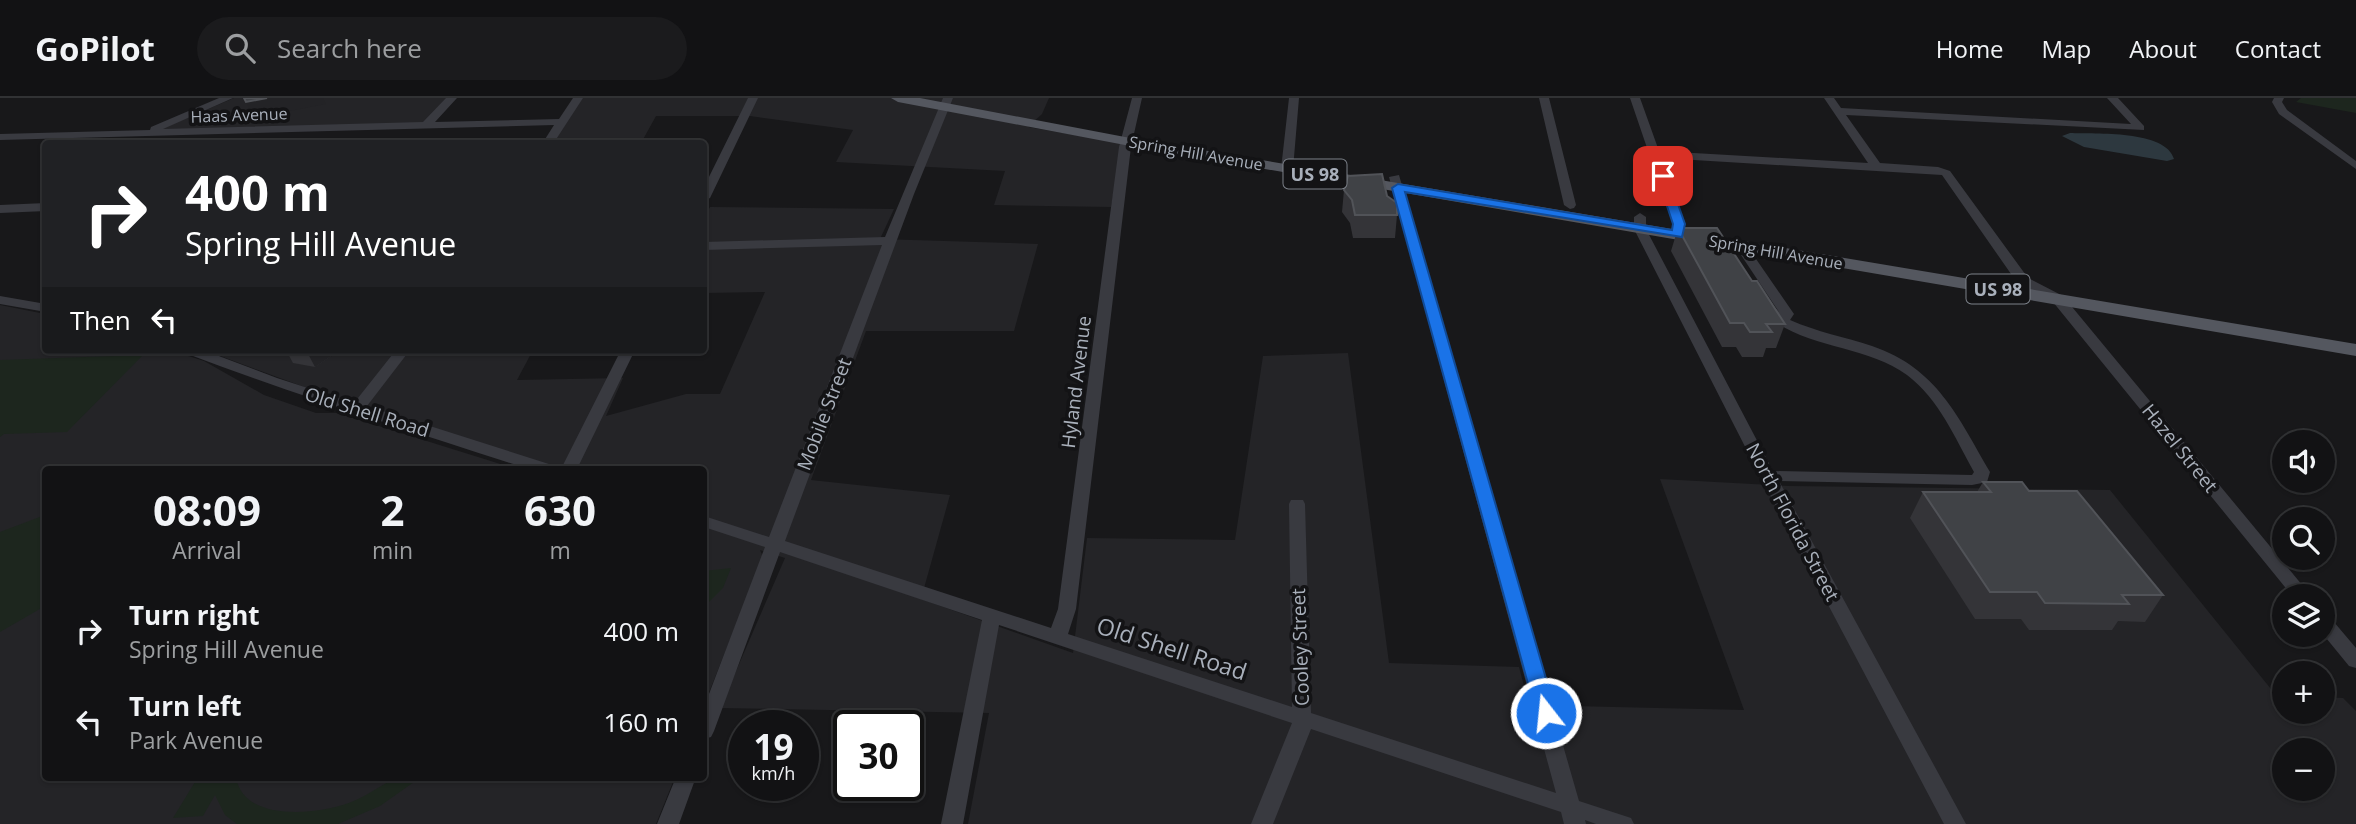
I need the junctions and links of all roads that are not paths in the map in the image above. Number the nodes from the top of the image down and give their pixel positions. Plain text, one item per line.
1 (228, 98) edge
2 (452, 98) edge
3 (578, 98) edge
4 (753, 98) edge
5 (898, 98) edge
6 (1137, 98) edge
7 (1294, 98) edge
8 (1544, 98) edge
9 (1635, 98) edge
10 (1829, 98) edge
11 (2112, 98) edge
12 (2279, 98) edge
13 (947, 102) edge
14 (1838, 111) junction
15 (562, 122) junction
16 (427, 125) junction
17 (146, 133) junction
18 (0, 137) edge
19 (1127, 137) junction
20 (550, 140) edge
21 (1655, 154) junction
22 (1288, 164) junction
23 (1876, 166) junction
24 (2356, 166) edge
25 (1396, 182) junction
26 (707, 192) edge
27 (1570, 205) junction
28 (42, 207) edge
29 (0, 209) edge
30 (1640, 223) junction
31 (1678, 229) junction
32 (890, 241) junction
33 (1722, 243) junction
34 (707, 246) edge
35 (1741, 246) junction
36 (2023, 281) junction
37 (2058, 299) junction
38 (0, 300) edge
39 (42, 307) edge
40 (1784, 319) junction
41 (2356, 337) edge
42 (2356, 350) edge
43 (201, 354) edge
44 (400, 354) edge
45 (626, 354) edge
46 (357, 409) junction
47 (536, 466) edge
48 (570, 466) edge
49 (1768, 476) junction
50 (1297, 504) dead end
51 (707, 522) edge
52 (774, 545) junction
53 (2292, 584) edge
54 (992, 615) junction
55 (1058, 636) junction
56 (2335, 636) edge
57 (2356, 661) edge
58 (1303, 717) junction
59 (707, 723) edge
60 (684, 781) edge
61 (1574, 816) edge
62 (668, 824) edge
63 (953, 824) edge
64 (1262, 824) edge
65 (1623, 824) edge
66 (1955, 824) edge

1 - 17 street
2 - 16 street
3 - 15 street
4 - 26 street
5 - 13 main road, Spring Hill Avenue / US 98
6 - 19 street, Hyland Avenue
7 - 22 street
8 - 27 street
9 - 21 street
10 - 14 street
11 - 14 street
12 - 24 street
13 - 19 main road, Spring Hill Avenue / US 98
13 - 32 street, Mobile Street
14 - 23 street
15 - 16 street, Haas Avenue
15 - 20 street
16 - 17 street, Haas Avenue
17 - 18 street, Haas Avenue
19 - 22 main road, Spring Hill Avenue / US 98
19 - 55 street, Hyland Avenue
21 - 23 street
21 - 31 street
22 - 25 main road, Spring Hill Avenue / US 98
23 - 36 street
25 - 27 main road, Spring Hill Avenue / US 98
25 - 30 main road, Spring Hill Avenue / US 98
25 - 61 street
27 - 30 main road, Spring Hill Avenue / US 98
28 - 29 street
30 - 31 main road, Spring Hill Avenue / US 98
30 - 49 street, North Florida Street
31 - 33 main road, Spring Hill Avenue / US 98
31 - 36 main road, Spring Hill Avenue / US 98
32 - 34 street
32 - 52 street, Mobile Street
33 - 35 main road, Spring Hill Avenue / US 98
33 - 40 street
35 - 37 main road, Spring Hill Avenue / US 98
35 - 40 street
36 - 37 street
36 - 41 main road, Spring Hill Avenue / US 98
37 - 42 main road, Spring Hill Avenue / US 98
37 - 53 street, Hazel Street
38 - 39 street
40 - 49 street
43 - 46 street, Old Shell Road
44 - 46 street
45 - 48 street
46 - 47 street, Old Shell Road
49 - 66 street, North Florida Street
50 - 58 street, Cooley Street
51 - 52 street, Old Shell Road
52 - 54 street, Old Shell Road
52 - 59 street, Mobile Street
54 - 55 street, Old Shell Road
54 - 63 street
55 - 58 street, Old Shell Road
56 - 57 street
58 - 61 street, Old Shell Road
58 - 64 street, Cooley Street
60 - 62 street
61 - 65 street, Old Shell Road

